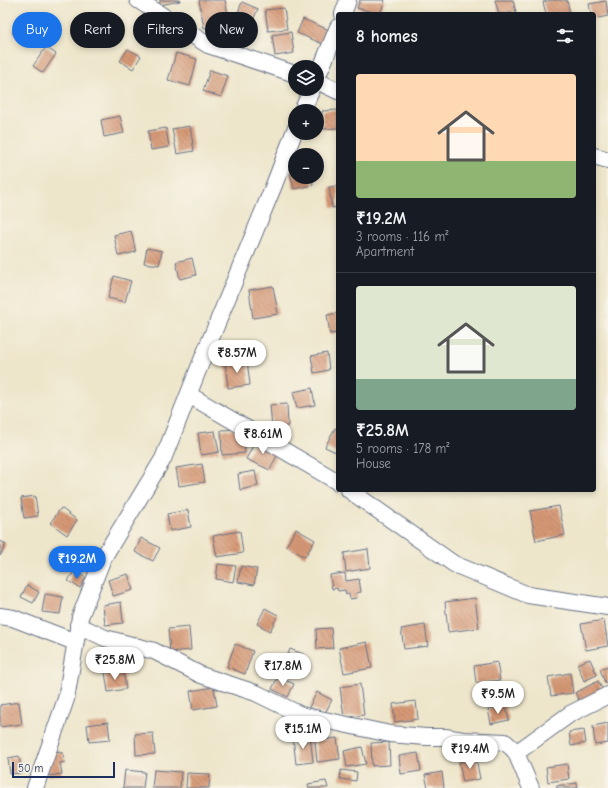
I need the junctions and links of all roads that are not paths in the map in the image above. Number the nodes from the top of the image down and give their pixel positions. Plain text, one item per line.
1 (138, 0) edge
2 (348, 0) edge
3 (344, 12) edge
4 (336, 32) edge
5 (324, 61) edge
6 (288, 72) edge
7 (324, 85) edge
8 (336, 91) edge
9 (291, 140) edge
10 (596, 157) edge
11 (608, 160) edge
12 (188, 395) junction
13 (336, 481) edge
14 (352, 492) edge
15 (608, 607) edge
16 (0, 616) edge
17 (78, 624) junction
18 (75, 642) junction
19 (608, 695) edge
20 (516, 753) junction
21 (35, 788) edge
22 (531, 788) edge

1 - 6 street
2 - 3 street
4 - 5 street
7 - 8 street
9 - 12 street
10 - 11 street
12 - 13 street
12 - 17 street
14 - 15 street
16 - 18 street
17 - 18 street
17 - 20 street
18 - 21 street
19 - 20 street
20 - 22 street

